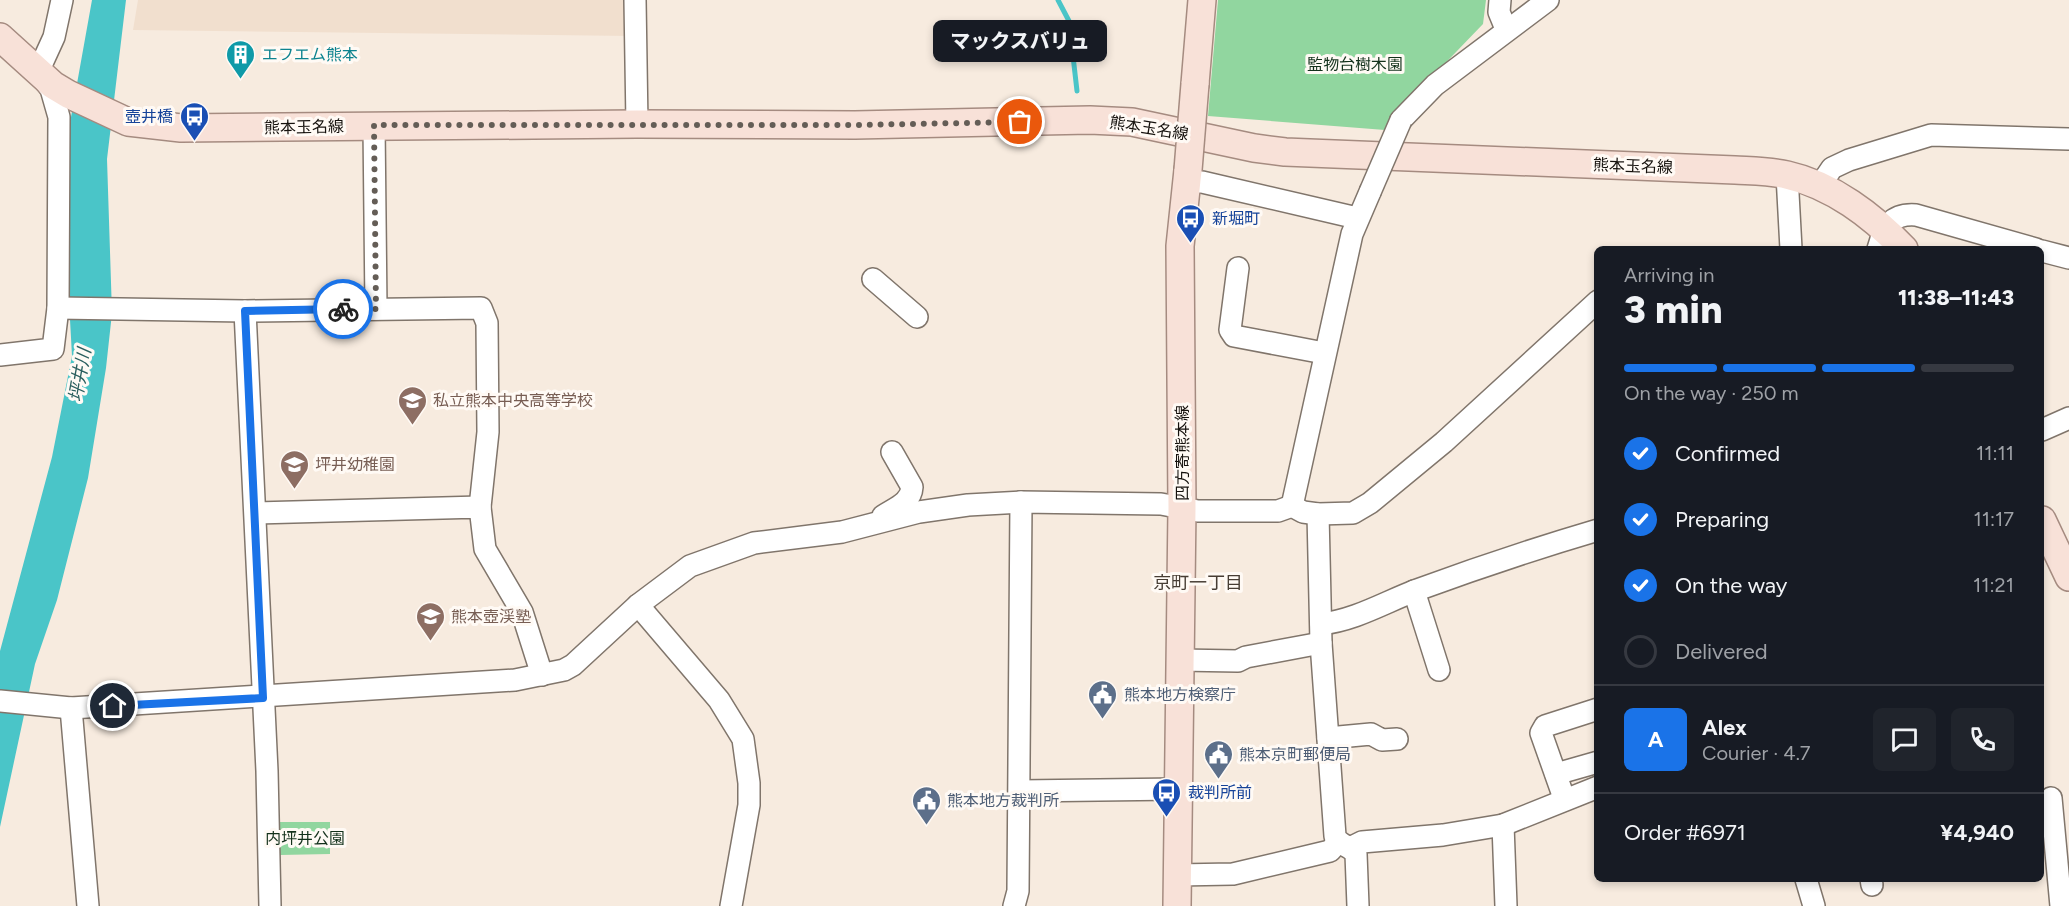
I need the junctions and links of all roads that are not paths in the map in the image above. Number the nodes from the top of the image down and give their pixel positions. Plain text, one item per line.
1 (62, 0) edge
2 (635, 0) edge
3 (1202, 0) edge
4 (1500, 0) edge
5 (1548, 0) edge
6 (1506, 29) junction
7 (0, 37) edge
8 (38, 72) junction
9 (637, 124) junction
10 (374, 125) junction
11 (2069, 139) edge
12 (1787, 175) junction
13 (1187, 176) junction
14 (1819, 187) junction
15 (1357, 218) junction
16 (1881, 238) edge
17 (1791, 246) edge
18 (1898, 246) edge
19 (2025, 246) edge
20 (2044, 252) edge
21 (2069, 258) edge
22 (1238, 268) dead end
23 (873, 279) dead end
24 (1594, 305) edge
25 (62, 308) junction
26 (376, 309) junction
27 (245, 311) junction
28 (917, 317) dead end
29 (1324, 353) junction
30 (0, 355) edge
31 (2069, 418) edge
32 (2044, 429) edge
33 (892, 452) dead end
34 (1021, 502) junction
35 (1292, 506) junction
36 (480, 507) junction
37 (1182, 508) junction
38 (256, 513) junction
39 (1318, 514) junction
40 (884, 522) junction
41 (2044, 524) edge
42 (1594, 531) edge
43 (2069, 577) edge
44 (1414, 591) junction
45 (638, 605) junction
46 (1321, 633) junction
47 (1179, 660) junction
48 (1440, 670) dead end
49 (542, 675) junction
50 (263, 698) junction
51 (0, 701) edge
52 (71, 708) junction
53 (1594, 710) edge
54 (1328, 738) junction
55 (1396, 739) dead end
56 (1594, 763) edge
57 (1556, 774) junction
58 (1594, 788) edge
59 (1178, 789) junction
60 (1020, 791) junction
61 (1564, 798) junction
62 (2051, 798) dead end
63 (1503, 825) junction
64 (1345, 844) junction
65 (2049, 865) edge
66 (1177, 875) junction
67 (1807, 882) edge
68 (88, 906) edge
69 (270, 906) edge
70 (731, 906) edge
71 (1014, 906) edge
72 (1177, 906) edge
73 (1358, 906) edge
74 (1506, 906) edge
75 (1814, 906) edge
76 (2061, 906) edge

1 - 8 street
2 - 9 street
3 - 13 main road, 四方寄熊本線, bridge
4 - 6 street
5 - 6 street
6 - 15 street, bridge
7 - 8 main road, 熊本玉名線
8 - 10 main road, 熊本玉名線
8 - 25 street
9 - 10 main road, 熊本玉名線
9 - 12 main road, 熊本玉名線
10 - 26 street
11 - 14 street
12 - 14 main road, 熊本玉名線
12 - 17 street
13 - 15 street
13 - 37 main road, 四方寄熊本線
14 - 16 main road, 熊本玉名線
15 - 29 street
16 - 18 main road, 熊本玉名線
16 - 19 street
20 - 21 street
22 - 29 street
23 - 28 street
24 - 39 street
25 - 27 street
25 - 30 street
26 - 27 street
26 - 36 street
27 - 38 street
29 - 35 street
31 - 32 street
33 - 40 street
34 - 37 street
34 - 40 street
34 - 60 street
35 - 37 street
35 - 39 street
36 - 38 street
36 - 49 street
37 - 47 main road, 四方寄熊本線
38 - 50 street
39 - 46 street
40 - 45 street
41 - 43 main road
42 - 44 street
44 - 46 street
44 - 48 street
45 - 49 street
45 - 70 street
46 - 47 street
46 - 54 street
47 - 59 main road, 四方寄熊本線
49 - 50 street
50 - 52 street
50 - 69 street
51 - 52 street
52 - 68 street
53 - 57 street
54 - 55 street
54 - 64 street
56 - 57 street
57 - 61 street
58 - 61 street
59 - 60 street
59 - 66 main road, 四方寄熊本線
60 - 71 street
61 - 63 street
62 - 65 street
63 - 64 street
63 - 74 street
64 - 66 street
64 - 73 street
65 - 76 street
66 - 72 main road, 四方寄熊本線
67 - 75 street

